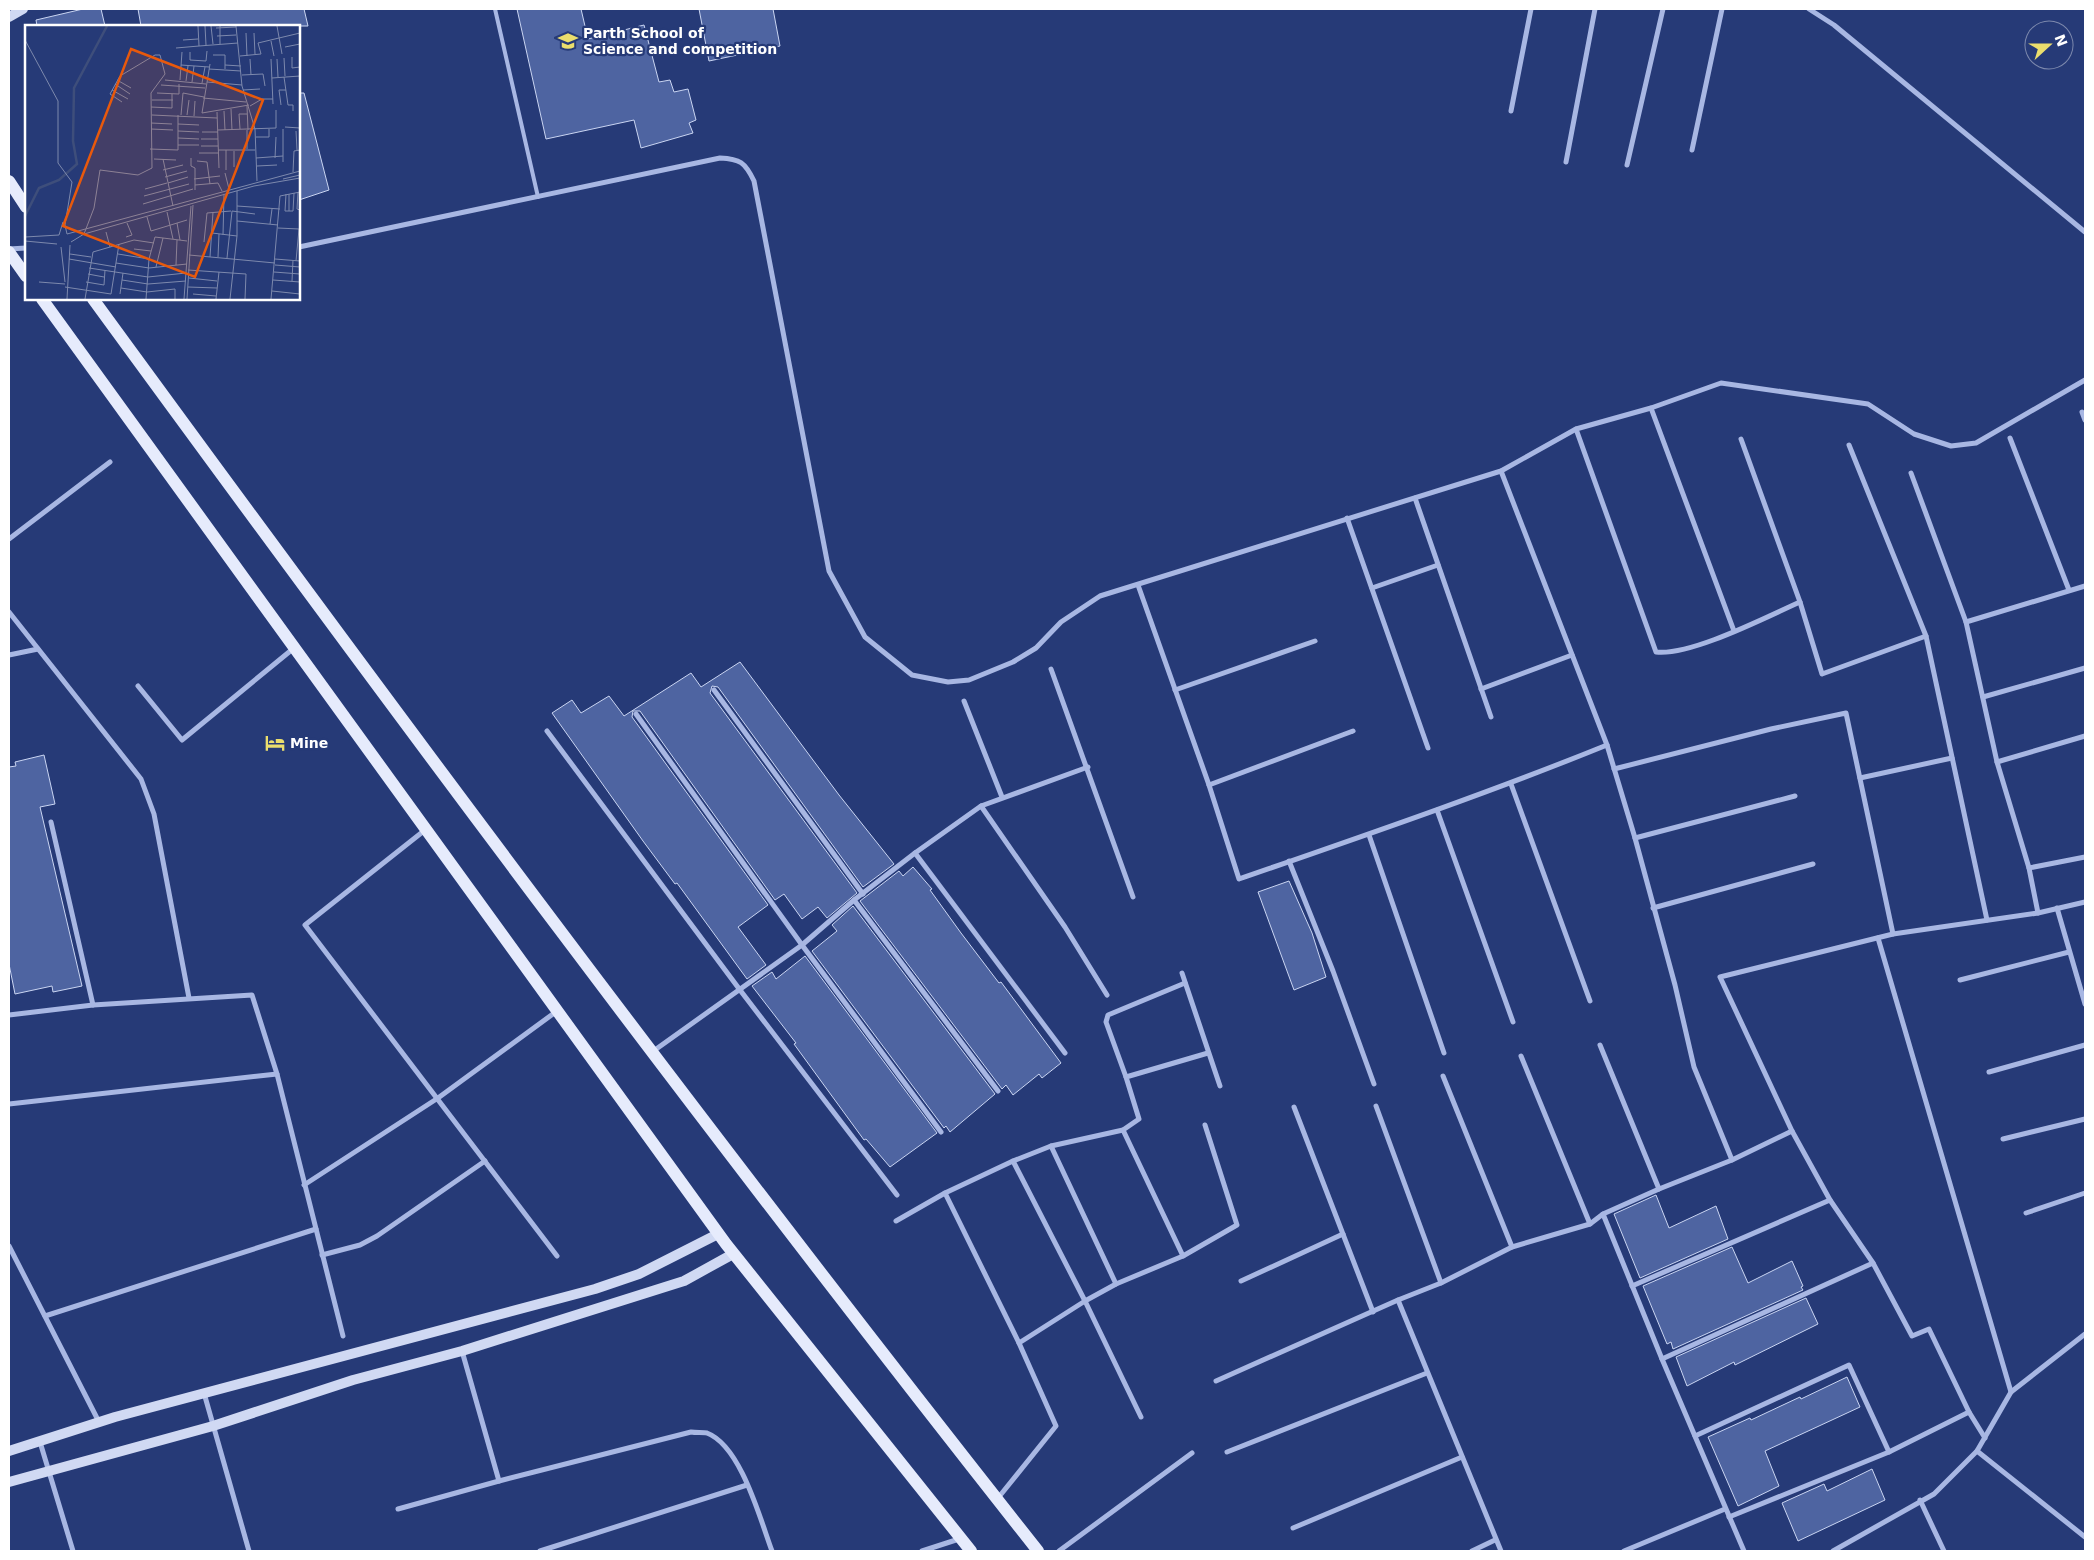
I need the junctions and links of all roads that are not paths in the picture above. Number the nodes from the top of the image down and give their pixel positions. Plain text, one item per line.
1 (23, 9) edge
2 (495, 9) edge
3 (1531, 9) edge
4 (1595, 9) edge
5 (1663, 9) edge
6 (1722, 9) edge
7 (1809, 9) edge
8 (9, 17) edge
9 (1511, 112) dead end
10 (1692, 150) dead end
11 (1566, 162) dead end
12 (1627, 165) dead end
13 (9, 181) edge
14 (538, 197) junction
15 (25, 205) edge
16 (2085, 232) edge
17 (300, 247) edge
18 (25, 248) edge
19 (9, 251) edge
20 (25, 275) edge
21 (43, 300) edge
22 (97, 301) edge
23 (2085, 380) edge
24 (1651, 408) junction
25 (2082, 412) dead end
26 (2085, 420) edge
27 (1576, 429) junction
28 (2010, 438) dead end
29 (1741, 439) dead end
30 (1849, 445) dead end
31 (110, 462) dead end
32 (1501, 471) junction
33 (1911, 473) dead end
34 (1415, 498) junction
35 (1347, 518) junction
36 (9, 539) edge
37 (1438, 566) junction
38 (1138, 585) junction
39 (2085, 586) edge
40 (1372, 588) junction
41 (2069, 590) junction
42 (1800, 602) junction
43 (9, 612) edge
44 (1966, 622) junction
45 (1734, 631) junction
46 (1926, 636) junction
47 (1315, 641) dead end
48 (294, 648) junction
49 (38, 649) junction
50 (9, 655) edge
51 (1572, 655) junction
52 (2085, 668) edge
53 (1051, 669) dead end
54 (138, 686) dead end
55 (1481, 689) junction
56 (714, 690) dead end
57 (1175, 690) junction
58 (1983, 697) junction
59 (964, 701) dead end
60 (636, 714) dead end
61 (1491, 717) dead end
62 (547, 731) dead end
63 (1353, 732) dead end
64 (2085, 736) edge
65 (1607, 745) junction
66 (1428, 748) dead end
67 (1952, 758) junction
68 (1997, 762) junction
69 (1088, 767) junction
70 (1614, 769) junction
71 (1860, 778) junction
72 (1511, 784) junction
73 (1209, 785) junction
74 (1795, 796) dead end
75 (1002, 797) junction
76 (982, 806) junction
77 (1437, 810) junction
78 (51, 822) dead end
79 (426, 830) junction
80 (1369, 835) junction
81 (1635, 838) junction
82 (915, 853) junction
83 (2085, 857) edge
84 (1289, 862) junction
85 (1813, 864) dead end
86 (2029, 868) junction
87 (863, 894) junction
88 (1133, 897) dead end
89 (854, 900) junction
90 (2085, 902) edge
91 (1654, 908) junction
92 (2057, 908) junction
93 (2038, 913) junction
94 (1988, 920) junction
95 (1893, 934) junction
96 (1878, 938) junction
97 (802, 945) junction
98 (2069, 952) junction
99 (1182, 973) dead end
100 (1960, 980) dead end
101 (1185, 983) junction
102 (740, 990) junction
103 (1107, 995) dead end
104 (189, 998) junction
105 (1590, 1001) dead end
106 (2085, 1004) edge
107 (94, 1005) junction
108 (558, 1010) junction
109 (9, 1016) edge
110 (1513, 1022) dead end
111 (1600, 1045) dead end
112 (2085, 1045) edge
113 (652, 1052) junction
114 (1065, 1053) dead end
115 (1208, 1053) junction
116 (1444, 1053) dead end
117 (1521, 1056) dead end
118 (1989, 1072) dead end
119 (277, 1074) junction
120 (1443, 1076) dead end
121 (1126, 1077) junction
122 (1374, 1084) dead end
123 (1220, 1086) dead end
124 (998, 1091) dead end
125 (438, 1098) junction
126 (9, 1104) edge
127 (1376, 1106) dead end
128 (1294, 1107) dead end
129 (2085, 1119) edge
130 (1205, 1125) dead end
131 (1123, 1130) junction
132 (1792, 1131) junction
133 (941, 1132) dead end
134 (2003, 1138) dead end
135 (1051, 1146) junction
136 (1012, 1160) junction
137 (1732, 1160) junction
138 (485, 1161) junction
139 (304, 1185) junction
140 (1659, 1189) junction
141 (945, 1192) junction
142 (2085, 1193) edge
143 (897, 1195) dead end
144 (1830, 1200) junction
145 (2026, 1213) dead end
146 (1603, 1214) junction
147 (896, 1221) dead end
148 (1590, 1224) junction
149 (316, 1229) junction
150 (718, 1234) junction
151 (1343, 1234) junction
152 (9, 1246) edge
153 (1512, 1247) junction
154 (733, 1254) junction
155 (322, 1255) junction
156 (557, 1256) dead end
157 (1184, 1256) junction
158 (1873, 1263) junction
159 (1241, 1281) dead end
160 (1441, 1283) junction
161 (1116, 1284) junction
162 (1632, 1286) junction
163 (1398, 1300) junction
164 (1085, 1301) junction
165 (1373, 1312) junction
166 (45, 1316) junction
167 (2085, 1334) edge
168 (343, 1336) dead end
169 (1020, 1343) junction
170 (462, 1350) junction
171 (1662, 1359) junction
172 (1427, 1373) junction
173 (1216, 1380) dead end
174 (2012, 1392) junction
175 (204, 1393) junction
176 (1969, 1412) junction
177 (1141, 1417) dead end
178 (99, 1422) junction
179 (213, 1426) junction
180 (1695, 1436) junction
181 (1985, 1438) junction
182 (40, 1442) junction
183 (9, 1451) edge
184 (1977, 1451) junction
185 (1192, 1452) dead end
186 (1227, 1452) dead end
187 (1889, 1452) junction
188 (1462, 1457) junction
189 (48, 1470) junction
190 (499, 1481) junction
191 (9, 1482) edge
192 (746, 1485) junction
193 (997, 1500) junction
194 (1920, 1500) junction
195 (398, 1509) dead end
196 (1725, 1510) junction
197 (1728, 1517) junction
198 (1294, 1528) dead end
199 (2085, 1536) edge
200 (961, 1538) junction
201 (1495, 1540) junction
202 (73, 1551) edge
203 (248, 1551) edge
204 (540, 1551) edge
205 (772, 1551) edge
206 (922, 1551) edge
207 (971, 1551) edge
208 (1038, 1551) edge
209 (1059, 1551) edge
210 (1472, 1551) edge
211 (1501, 1551) edge
212 (1624, 1551) edge
213 (1744, 1551) edge
214 (1833, 1551) edge
215 (1944, 1551) edge

1 - 8 street
2 - 14 lane
3 - 9 street
4 - 11 street
5 - 12 street
6 - 10 street
7 - 16 street
13 - 15 main road
14 - 17 street
14 - 38 street
18 - 19 street
19 - 20 main road
21 - 48 main road
22 - 113 main road
23 - 24 street
24 - 27 street
24 - 45 street
25 - 26 street
27 - 32 street
27 - 45 street
28 - 41 street
29 - 42 street
30 - 46 street
31 - 36 street
32 - 34 street
32 - 51 street
33 - 44 street
34 - 35 street
34 - 37 street
35 - 38 street
35 - 40 street
37 - 40 street
37 - 55 street
38 - 57 street
39 - 41 street
40 - 66 street
41 - 44 street
42 - 45 street
42 - 46 street
43 - 49 street
44 - 58 street
46 - 67 street
47 - 57 street
48 - 54 street
48 - 79 main road
49 - 50 street
49 - 104 street
51 - 55 street
51 - 65 street
52 - 58 street
53 - 69 street
55 - 61 street
56 - 87 street
57 - 73 street
58 - 68 street
59 - 75 street
60 - 97 street
62 - 102 street
63 - 73 street
64 - 68 street
65 - 70 street
65 - 72 street
67 - 71 street
67 - 94 street
68 - 86 street
69 - 75 street
69 - 88 street
70 - 71 street
70 - 81 street
71 - 95 street
72 - 77 street
72 - 105 street
73 - 84 street
74 - 81 street
75 - 76 street
76 - 82 street
76 - 103 street
77 - 80 street
77 - 110 street
78 - 107 street
79 - 108 main road
79 - 125 street
80 - 84 street
80 - 116 street
81 - 91 street
82 - 87 street
82 - 114 street
83 - 86 street
84 - 122 street
85 - 91 street
86 - 93 street
87 - 89 street
89 - 97 street
89 - 124 street
90 - 92 street
91 - 137 street
92 - 93 street
92 - 98 street
93 - 94 street
94 - 95 street
95 - 96 street
96 - 132 street
96 - 174 street
97 - 102 street
97 - 133 street
98 - 100 street
98 - 106 street
99 - 101 street
101 - 115 street
101 - 121 street
102 - 113 street
102 - 143 street
104 - 107 street
104 - 119 street
107 - 109 street
108 - 125 street
108 - 150 main road
111 - 140 street
112 - 118 street
113 - 193 main road
115 - 121 street
115 - 123 street
117 - 148 street
119 - 126 street
119 - 139 street
120 - 153 street
121 - 131 street
125 - 138 street
125 - 139 street
127 - 160 street
128 - 151 street
129 - 134 street
130 - 157 street
131 - 135 street
131 - 157 street
132 - 137 street
132 - 144 street
135 - 136 street
135 - 161 street
136 - 141 street
136 - 164 street
137 - 140 street
138 - 155 street
138 - 156 street
139 - 149 street
140 - 146 street
141 - 147 street
141 - 169 street
142 - 145 street
144 - 158 street
144 - 162 street
146 - 148 street
146 - 162 street
148 - 153 street
149 - 155 street
149 - 166 street
150 - 154 main road
150 - 175 street
151 - 159 street
151 - 165 street
152 - 166 street
153 - 160 street
154 - 170 street
154 - 200 main road
155 - 168 street
157 - 161 street
158 - 171 street
158 - 176 street
160 - 163 street
161 - 164 street
162 - 171 street
163 - 165 street
163 - 172 street
164 - 169 street
164 - 177 street
165 - 173 street
166 - 178 street
167 - 174 street
169 - 193 street
170 - 179 street
170 - 190 street
171 - 180 street
172 - 186 street
172 - 188 street
174 - 181 street
175 - 178 street
175 - 179 street
176 - 181 street
176 - 187 street
178 - 182 street
179 - 189 street
179 - 203 street
180 - 187 street
180 - 196 street
181 - 184 street
182 - 183 street
182 - 189 street
184 - 194 street
184 - 199 street
185 - 209 street
187 - 197 street
188 - 198 street
188 - 201 street
189 - 191 street
189 - 202 street
190 - 192 street
190 - 195 street
192 - 204 street
192 - 205 street
193 - 208 main road
194 - 214 street
194 - 215 street
196 - 197 street
196 - 212 street
197 - 213 street
200 - 206 street
200 - 207 main road
201 - 210 street
201 - 211 street

